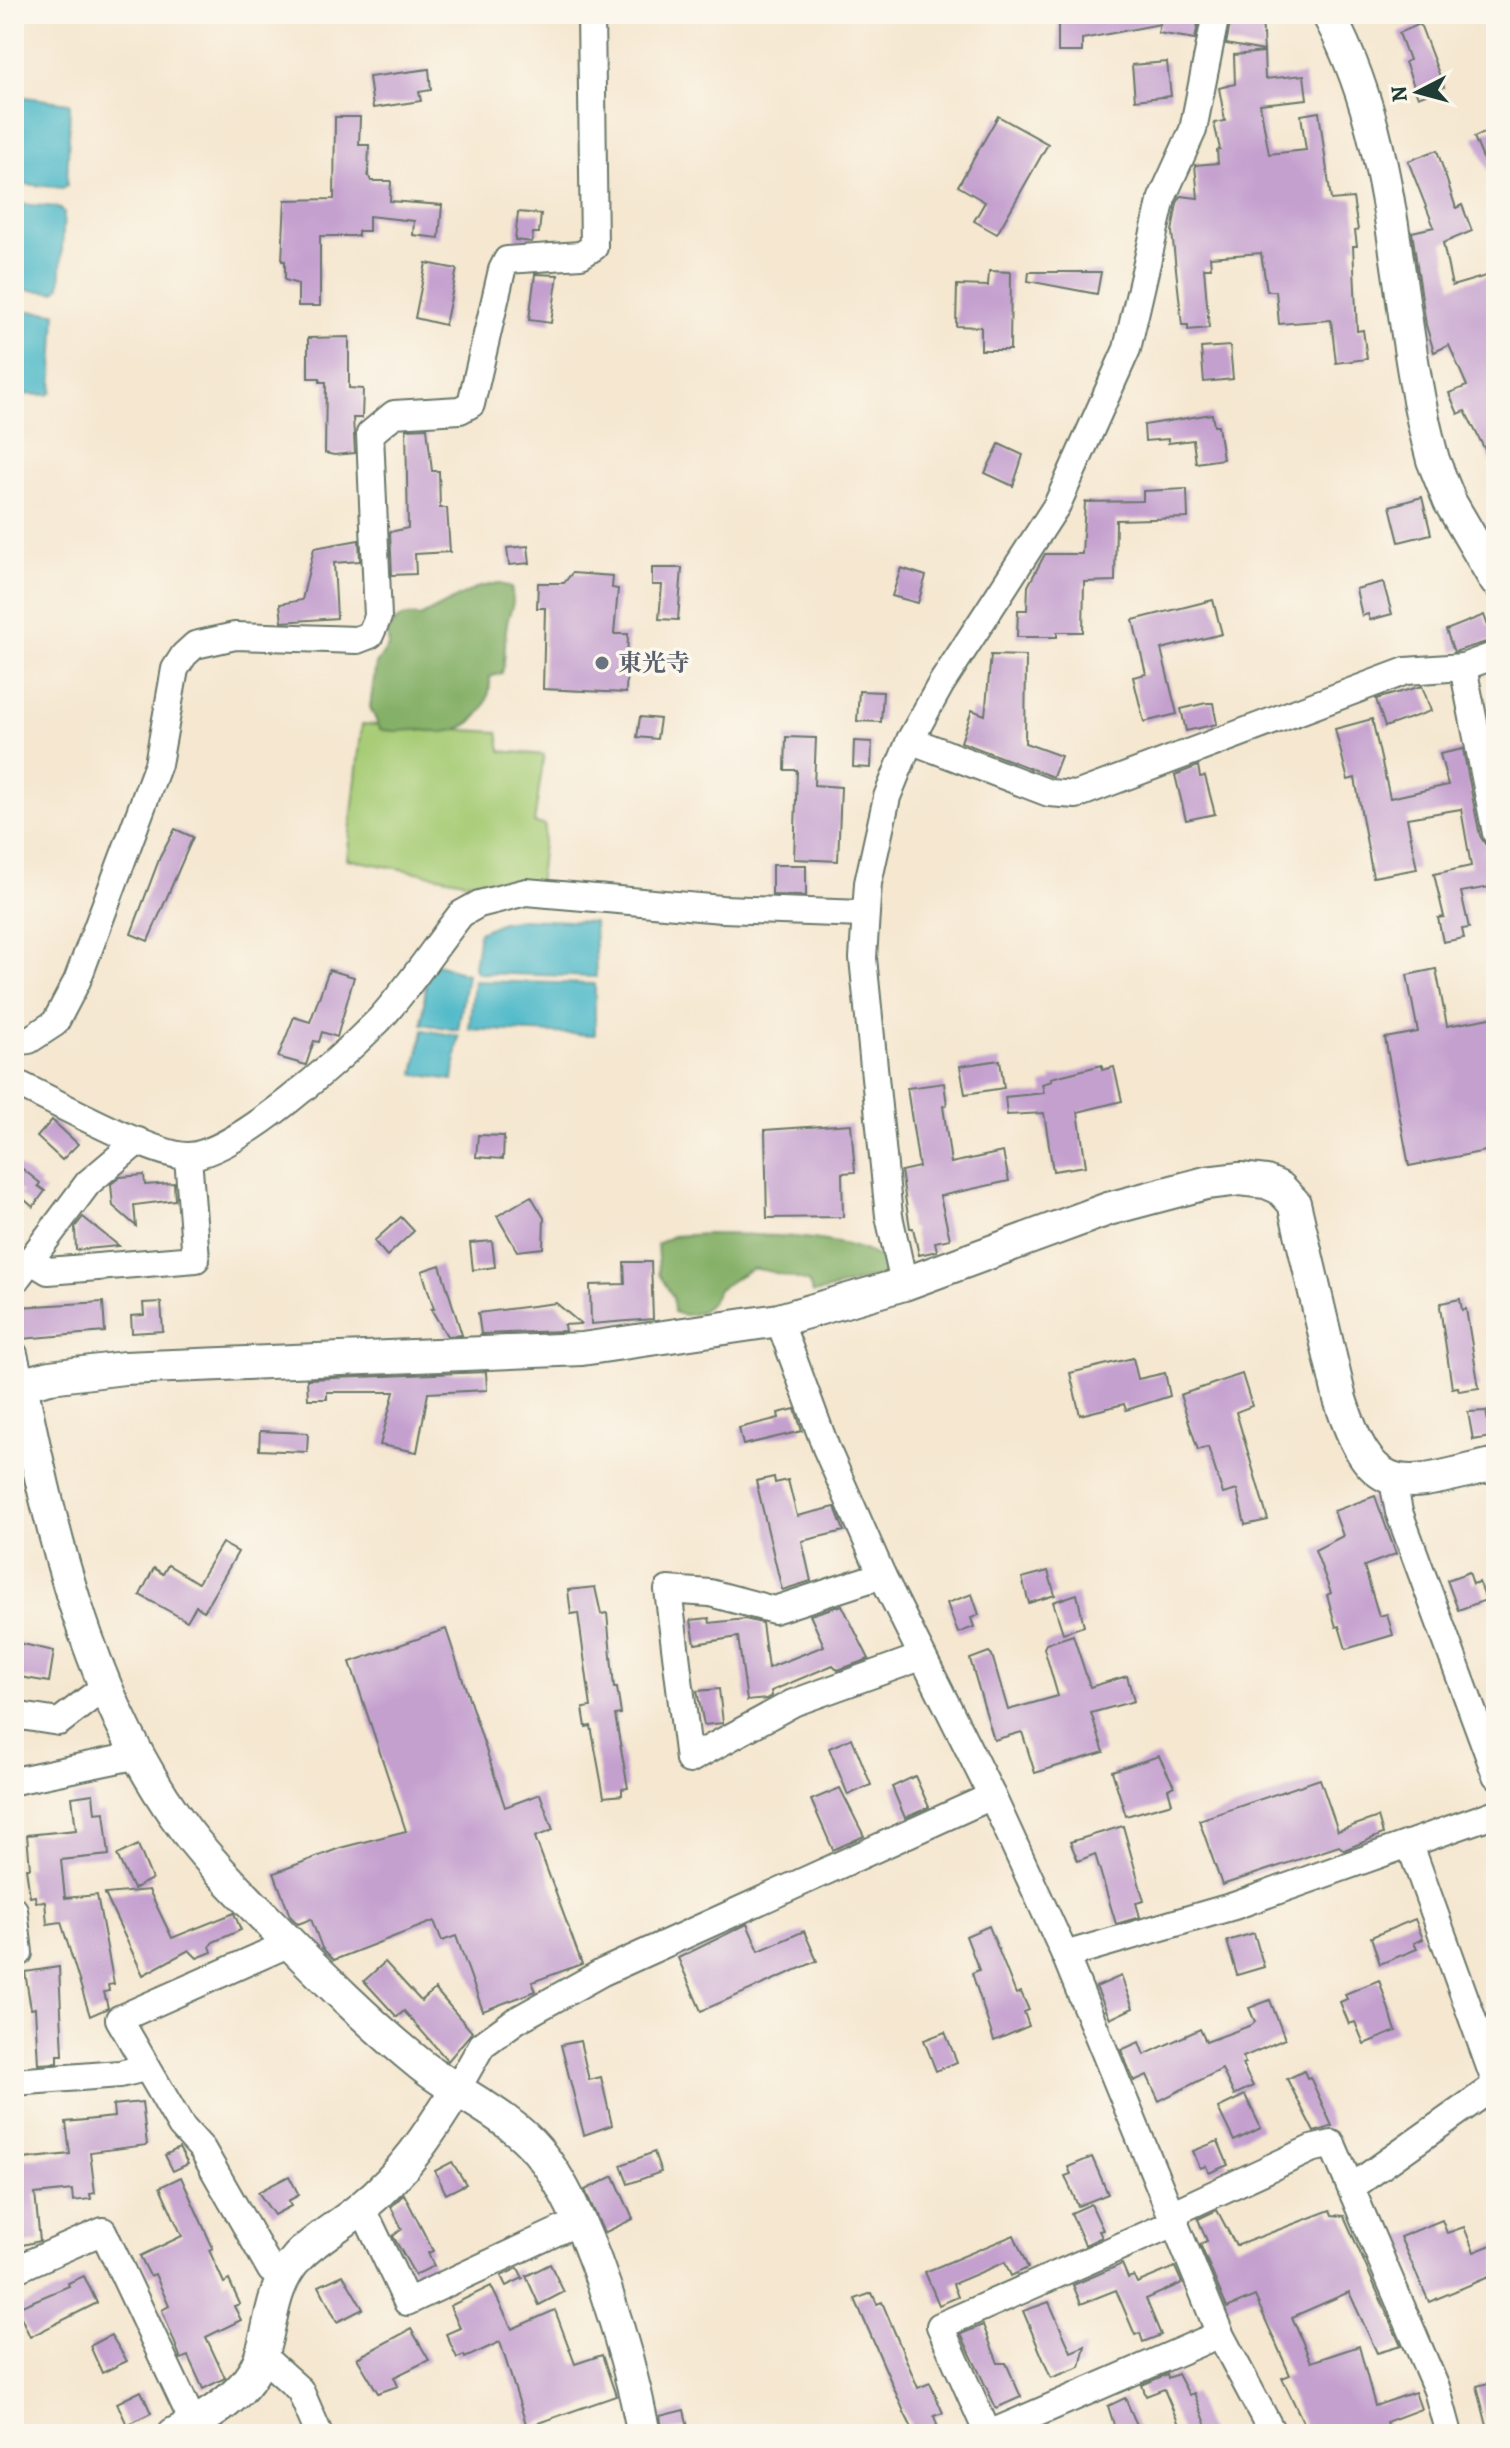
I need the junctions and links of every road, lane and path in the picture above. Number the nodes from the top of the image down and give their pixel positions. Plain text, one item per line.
1 (591, 14) edge
2 (1216, 14) edge
3 (1328, 14) edge
4 (1496, 581) edge
5 (1496, 655) edge
6 (1463, 667) junction
7 (910, 740) junction
8 (1496, 833) edge
9 (863, 914) junction
10 (14, 1042) edge
11 (14, 1082) edge
12 (138, 1141) junction
13 (188, 1157) junction
14 (30, 1260) junction
15 (14, 1282) edge
16 (904, 1284) junction
17 (779, 1320) junction
18 (16, 1375) edge
19 (1496, 1464) edge
20 (1393, 1481) junction
21 (882, 1575) junction
22 (921, 1657) junction
23 (107, 1685) junction
24 (14, 1715) edge
25 (139, 1755) junction
26 (1496, 1775) edge
27 (14, 1781) edge
28 (992, 1796) junction
29 (1496, 1813) edge
30 (1410, 1845) junction
31 (14, 1910) edge
32 (290, 1943) junction
33 (19, 1953) dead end
34 (1065, 1955) junction
35 (145, 2068) junction
36 (14, 2082) edge
37 (1496, 2084) edge
38 (457, 2089) junction
39 (1352, 2187) junction
40 (362, 2207) junction
41 (1175, 2218) junction
42 (578, 2222) junction
43 (14, 2270) edge
44 (282, 2278) junction
45 (1220, 2334) junction
46 (262, 2356) junction
47 (184, 2429) edge
48 (319, 2434) edge
49 (644, 2434) edge
50 (989, 2434) edge
51 (1273, 2434) edge
52 (1449, 2434) edge

1 - 10 street
2 - 7 street
3 - 4 street
5 - 6 street
6 - 7 street
6 - 8 street
7 - 9 street
9 - 13 street
9 - 16 street
11 - 12 street
12 - 13 street
12 - 14 street
13 - 14 street
14 - 15 street
16 - 17 street
16 - 20 street
17 - 18 street
17 - 21 street
18 - 23 street
19 - 20 street
20 - 26 street
21 - 22 street
21 - 22 street
22 - 28 street
23 - 24 street
23 - 25 street
25 - 27 street
25 - 32 street
28 - 34 street
28 - 38 street
29 - 30 street
30 - 34 street
30 - 37 street
31 - 33 street
32 - 35 street
32 - 38 street
34 - 41 street
35 - 36 street
35 - 44 street
37 - 39 street
38 - 40 street
38 - 42 street
39 - 41 street
39 - 52 street
40 - 42 street
40 - 44 street
41 - 45 street
41 - 50 street
42 - 49 street
43 - 47 street
44 - 46 street
45 - 50 street
45 - 51 street
46 - 47 street
46 - 48 street

